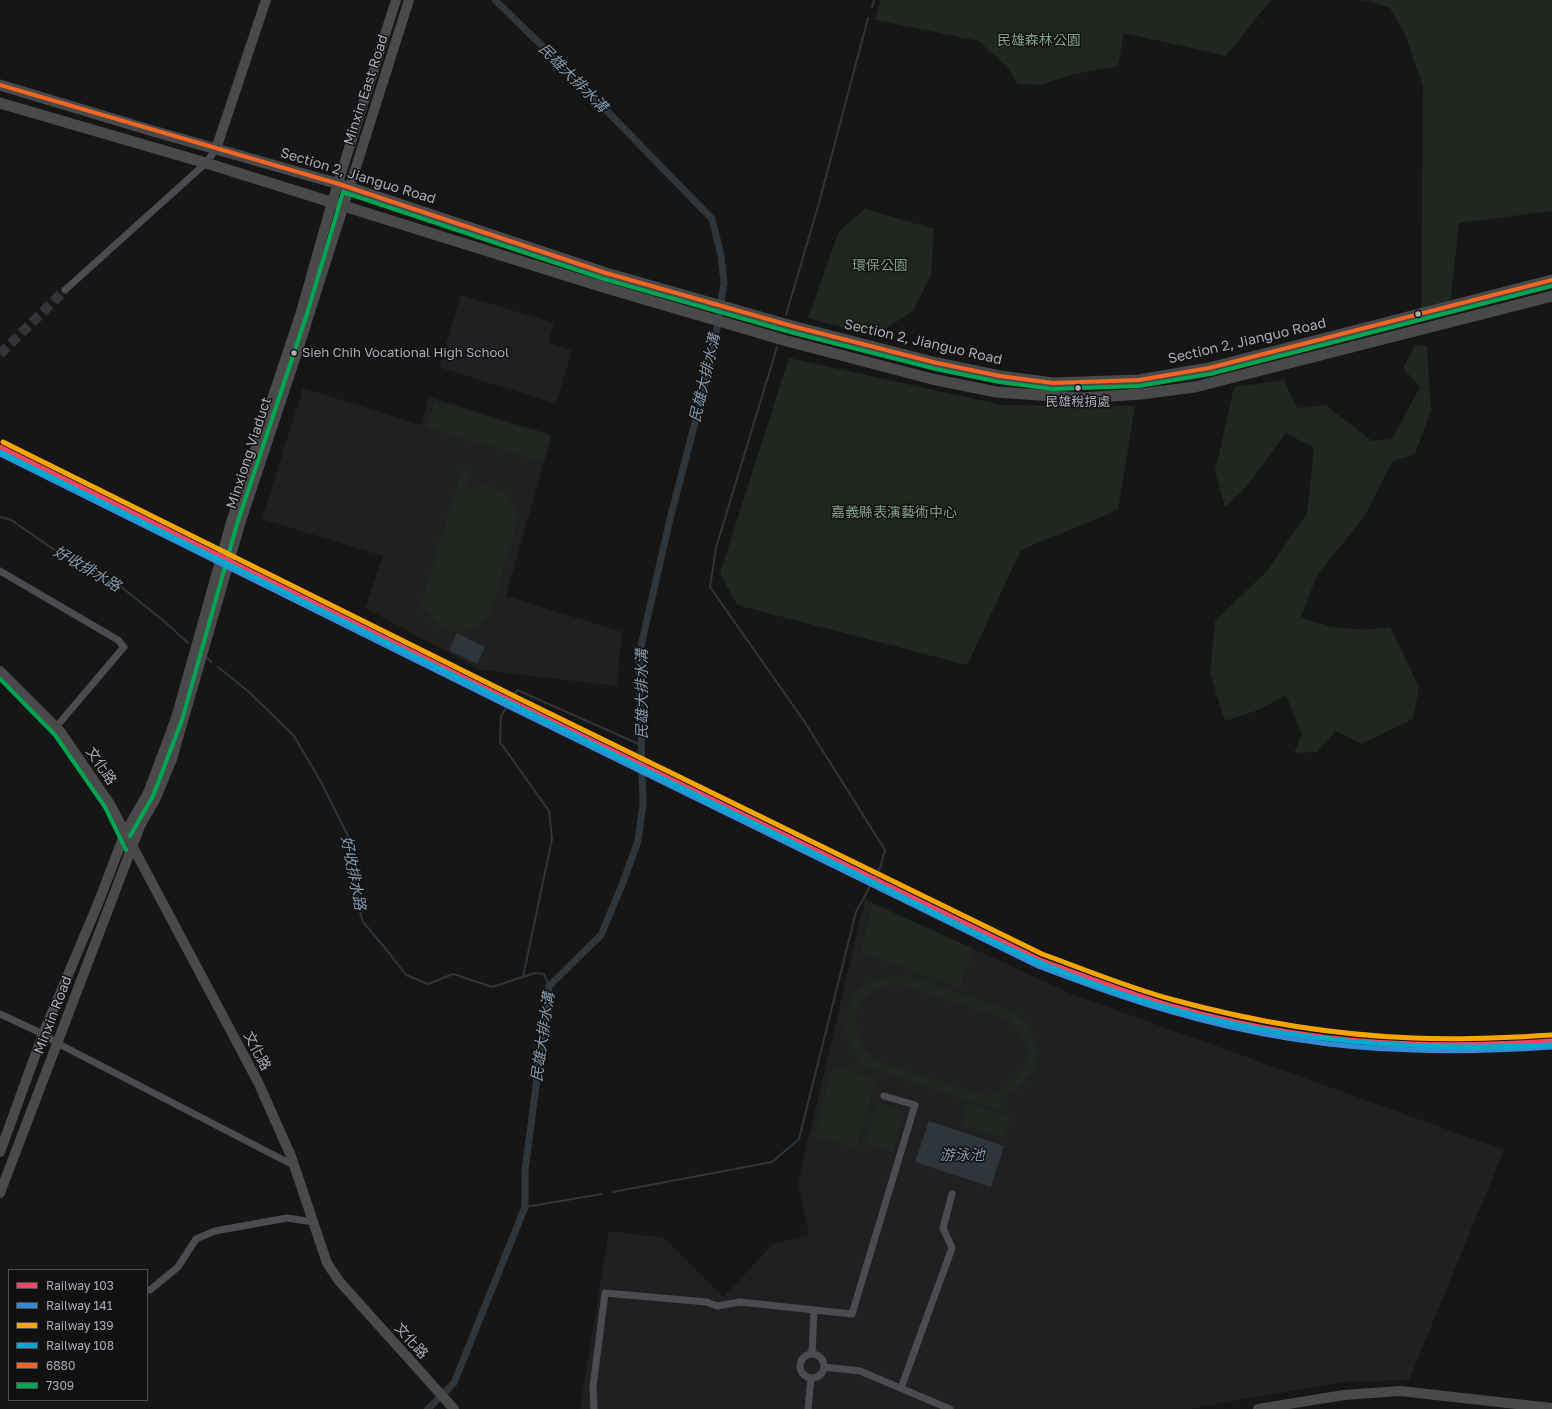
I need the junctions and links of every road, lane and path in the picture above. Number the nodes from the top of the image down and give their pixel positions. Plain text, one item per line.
1 (266, 0) edge
2 (396, 0) edge
3 (409, 0) edge
4 (0, 85) edge
5 (0, 103) edge
6 (216, 149) junction
7 (206, 163) junction
8 (339, 184) junction
9 (350, 188) junction
10 (337, 204) junction
11 (1552, 280) edge
12 (65, 290) tunnel mouth
13 (1552, 296) edge
14 (1209, 368) junction
15 (1212, 382) junction
16 (0, 571) edge
17 (2, 676) edge
18 (56, 727) junction
19 (151, 796) junction
20 (125, 833) junction
21 (132, 847) junction
22 (0, 1014) edge
23 (43, 1034) junction
24 (57, 1043) junction
25 (884, 1096) dead end
26 (0, 1152) edge
27 (294, 1166) junction
28 (0, 1193) edge
29 (952, 1194) dead end
30 (313, 1222) junction
31 (150, 1290) dead end
32 (814, 1310) junction
33 (812, 1353) junction
34 (824, 1367) junction
35 (811, 1378) junction
36 (901, 1388) junction
37 (451, 1406) edge
38 (1552, 1408) edge
39 (594, 1409) edge
40 (808, 1409) edge
41 (950, 1409) edge
42 (1258, 1409) edge

1 - 6 main road
2 - 8 main road, Minxin East Road
3 - 9 main road, Minxin East Road
4 - 6 main road, Section 2, Jianguo Road
5 - 7 main road
6 - 7 street
6 - 8 main road, Section 2, Jianguo Road
7 - 10 main road
7 - 12 street
8 - 9 main road, Section 2, Jianguo Road
8 - 10 main road, Minxin East Road
9 - 10 main road, Minxin East Road
9 - 14 main road, Section 2, Jianguo Road
10 - 15 main road
10 - 19 main road, Minxiong Viaduct
11 - 14 main road, Section 2, Jianguo Road
13 - 15 main road
14 - 15 main road
16 - 18 street
17 - 18 main road, 文化路
18 - 20 main road, 文化路
19 - 20 main road, Minxin Road
19 - 21 main road, Minxin Road
20 - 21 main road, 文化路
20 - 23 main road, Minxin Road
21 - 24 main road, Minxin Road
21 - 27 main road, 文化路
22 - 23 street
23 - 24 street
23 - 26 main road, Minxin Road
24 - 27 street
24 - 28 main road, Minxin Road
25 - 32 street
27 - 30 main road, 文化路
29 - 36 street
30 - 31 street
30 - 37 main road, 文化路
32 - 33 street
32 - 39 street
33 - 34 street
33 - 35 street
34 - 35 street
34 - 36 street
35 - 40 street
36 - 41 street
38 - 42 main road

